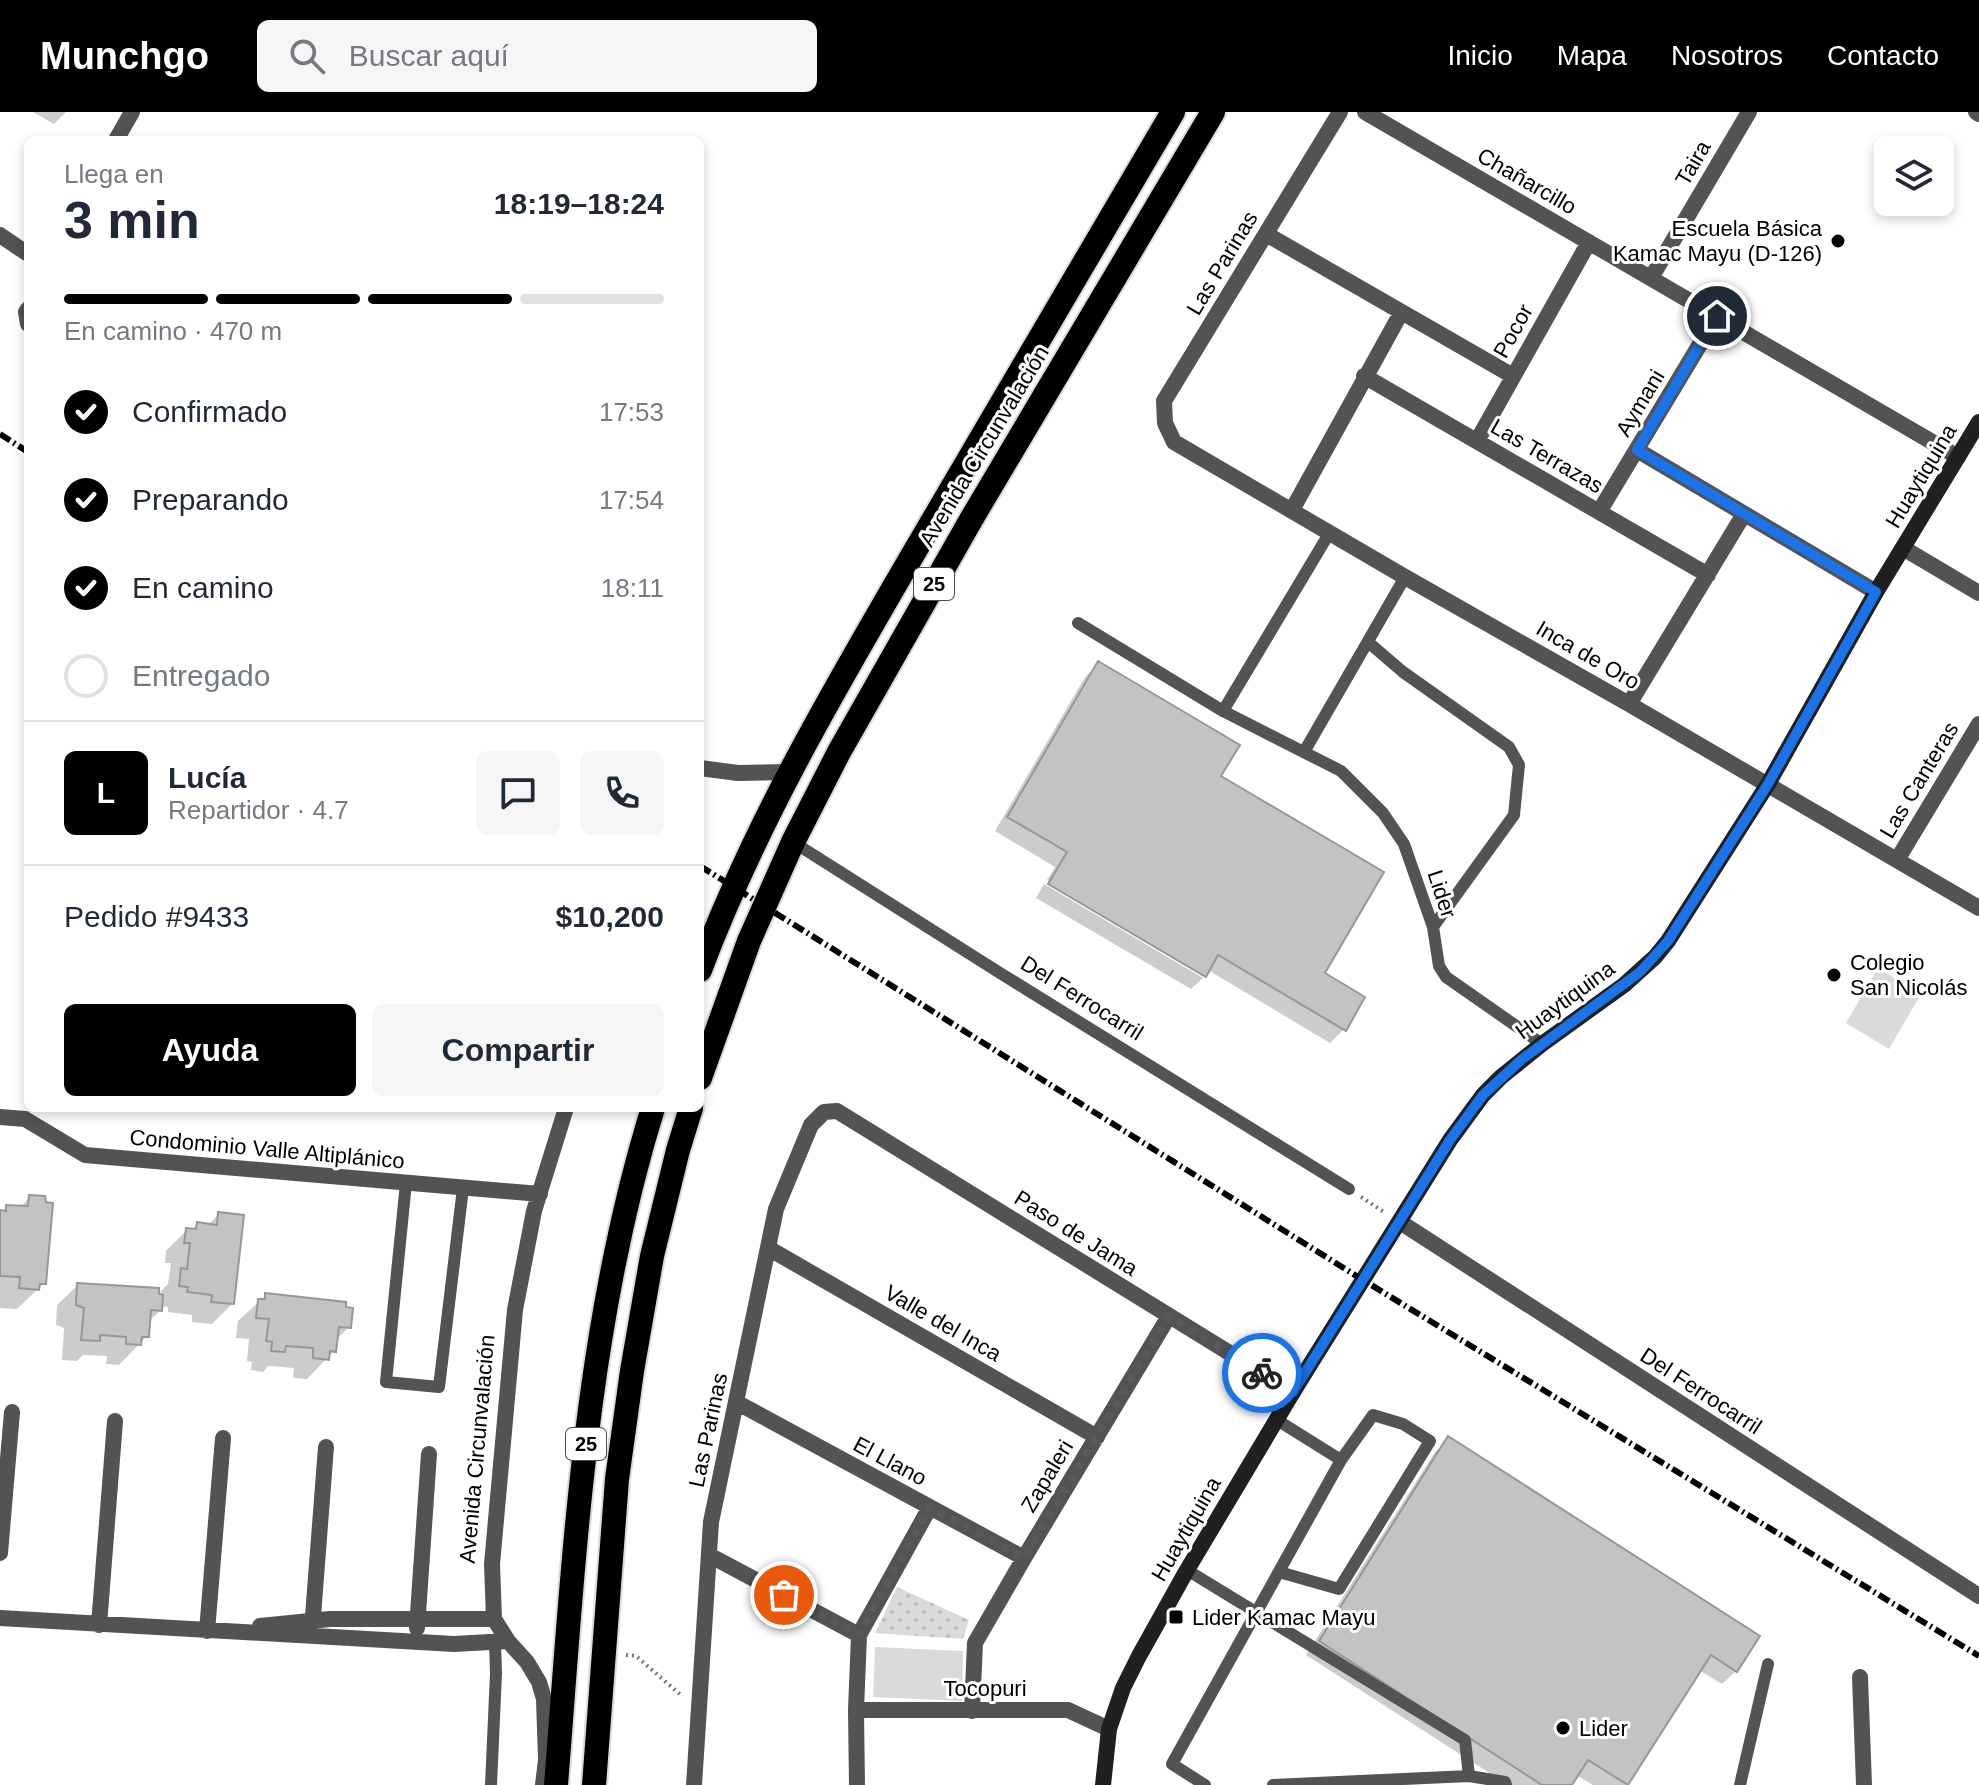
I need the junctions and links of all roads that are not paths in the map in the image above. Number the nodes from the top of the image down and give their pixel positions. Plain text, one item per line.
1 (132, 112) edge
2 (1173, 112) edge
3 (1213, 112) edge
4 (1340, 112) edge
5 (1365, 112) edge
6 (1749, 112) edge
7 (118, 136) edge
8 (1266, 234) junction
9 (0, 235) edge
10 (1589, 242) junction
11 (24, 251) edge
12 (1651, 278) junction
13 (1401, 313) junction
14 (1717, 316) junction
15 (1364, 376) junction
16 (1513, 376) junction
17 (1978, 426) edge
18 (1477, 441) junction
19 (1174, 442) joint
20 (1637, 450) junction
21 (1958, 457) junction
22 (1292, 510) junction
23 (1599, 512) junction
24 (1744, 514) junction
25 (1330, 532) junction
26 (1903, 548) junction
27 (1708, 575) junction
28 (1405, 577) junction
29 (1876, 592) junction
30 (1979, 593) edge
31 (1078, 623) dead end
32 (1368, 642) junction
33 (1629, 704) junction
34 (1223, 711) junction
35 (1979, 724) edge
36 (1304, 752) junction
37 (704, 769) edge
38 (789, 772) junction
39 (1768, 784) junction
40 (793, 842) junction
41 (1897, 860) junction
42 (1979, 908) edge
43 (1433, 927) junction
44 (704, 956) edge
45 (1542, 1044) junction
46 (704, 1067) edge
47 (837, 1111) joint
48 (565, 1112) edge
49 (652, 1112) edge
50 (690, 1112) edge
51 (0, 1117) edge
52 (406, 1183) junction
53 (463, 1188) junction
54 (1349, 1189) road end
55 (540, 1194) junction
56 (1400, 1222) junction
57 (768, 1248) junction
58 (1169, 1316) junction
59 (1293, 1392) junction
60 (736, 1402) junction
61 (12, 1412) dead end
62 (1277, 1420) junction
63 (115, 1421) dead end
64 (1097, 1437) junction
65 (223, 1438) dead end
66 (326, 1447) dead end
67 (429, 1454) dead end
68 (1341, 1460) junction
69 (930, 1507) junction
70 (0, 1553) edge
71 (709, 1555) junction
72 (1024, 1558) junction
73 (1187, 1570) junction
74 (1279, 1572) junction
75 (1979, 1596) edge
76 (1256, 1612) junction
77 (0, 1618) edge
78 (418, 1619) junction
79 (494, 1619) junction
80 (99, 1625) junction
81 (312, 1629) junction
82 (207, 1631) junction
83 (859, 1635) junction
84 (415, 1642) junction
85 (501, 1642) junction
86 (1768, 1664) dead end
87 (1860, 1677) dead end
88 (856, 1710) junction
89 (972, 1711) junction
90 (1109, 1729) junction
91 (1469, 1776) junction
92 (1393, 1782) edge
93 (491, 1785) edge
94 (543, 1785) edge
95 (556, 1785) edge
96 (594, 1785) edge
97 (694, 1785) edge
98 (857, 1785) edge
99 (1103, 1785) edge
100 (1205, 1785) edge
101 (1273, 1785) edge
102 (1506, 1785) edge
103 (1740, 1785) edge
104 (1864, 1785) edge

1 - 7 street
2 - 38 highway, Avenida Circunvalación / 25
3 - 40 highway, Avenida Circunvalación / 25
4 - 8 street, Las Parinas
5 - 10 street, Chañarcillo
6 - 12 street, Taira
8 - 13 street
8 - 19 street, Las Parinas
9 - 11 street
10 - 12 street, Chañarcillo
10 - 16 street, Pocor
12 - 14 street, Chañarcillo
13 - 15 street
13 - 16 street
14 - 20 street, Aymani
14 - 21 street, Chañarcillo
15 - 18 street, Las Terrazas
15 - 22 street
16 - 18 street, Pocor
17 - 21 street, Huaytiquina
18 - 23 street, Las Terrazas
19 - 22 street, Inca de Oro
20 - 23 street, Aymani
20 - 24 street
21 - 26 street, Huaytiquina
22 - 25 street, Inca de Oro
23 - 27 street, Las Terrazas
24 - 27 street
24 - 29 street
25 - 28 street, Inca de Oro
25 - 34 lane
26 - 29 street, Huaytiquina
26 - 30 street
27 - 33 street
28 - 32 lane
28 - 33 street, Inca de Oro
29 - 39 street, Huaytiquina
31 - 34 lane, Lider
32 - 36 lane
32 - 43 lane
33 - 39 street, Inca de Oro
34 - 36 lane, Lider
35 - 41 street, Las Canteras
36 - 43 lane, Lider
37 - 38 street
38 - 44 highway, Avenida Circunvalación / 25
39 - 41 street, Inca de Oro
39 - 45 street, Huaytiquina
40 - 46 highway, Avenida Circunvalación / 25
40 - 54 lane, Del Ferrocarril
41 - 42 street, Inca de Oro
43 - 45 lane, Lider
45 - 56 street, Huaytiquina
47 - 57 street, Las Parinas
47 - 58 street, Paso de Jama
48 - 55 street, Avenida Circunvalación
49 - 95 highway, 25
50 - 96 highway, 25
51 - 52 street, Condominio Valle Altiplánico
52 - 53 street, Condominio Valle Altiplánico
52 - 53 lane
53 - 55 street, Condominio Valle Altiplánico
55 - 79 street, Avenida Circunvalación
56 - 59 street, Huaytiquina
56 - 75 street, Del Ferrocarril
57 - 60 street, Las Parinas
57 - 64 street, Valle del Inca
58 - 59 street, Paso de Jama
58 - 64 street, Zapaleri
59 - 62 street, Huaytiquina
60 - 69 street, El Llano
60 - 71 street, Las Parinas
61 - 70 street
62 - 68 lane
62 - 73 street, Huaytiquina
63 - 80 street
64 - 72 street, Zapaleri
65 - 82 street
66 - 81 street
67 - 78 street
68 - 74 lane
68 - 74 lane
69 - 72 street, El Llano
69 - 83 street
71 - 83 street
71 - 97 street, Las Parinas
72 - 89 street, Zapaleri
73 - 76 lane
73 - 90 street, Huaytiquina
74 - 76 lane
76 - 91 lane
76 - 100 lane
77 - 80 street
78 - 79 street
78 - 81 street
78 - 84 street
79 - 85 street
80 - 82 street
81 - 82 street
81 - 84 street
83 - 88 street
84 - 85 street
85 - 93 lane
85 - 94 street
86 - 103 lane
87 - 104 street
88 - 89 street, Tocopuri
88 - 98 street
89 - 90 street, Tocopuri
90 - 99 street, Huaytiquina
91 - 92 lane
91 - 102 lane
92 - 101 lane

